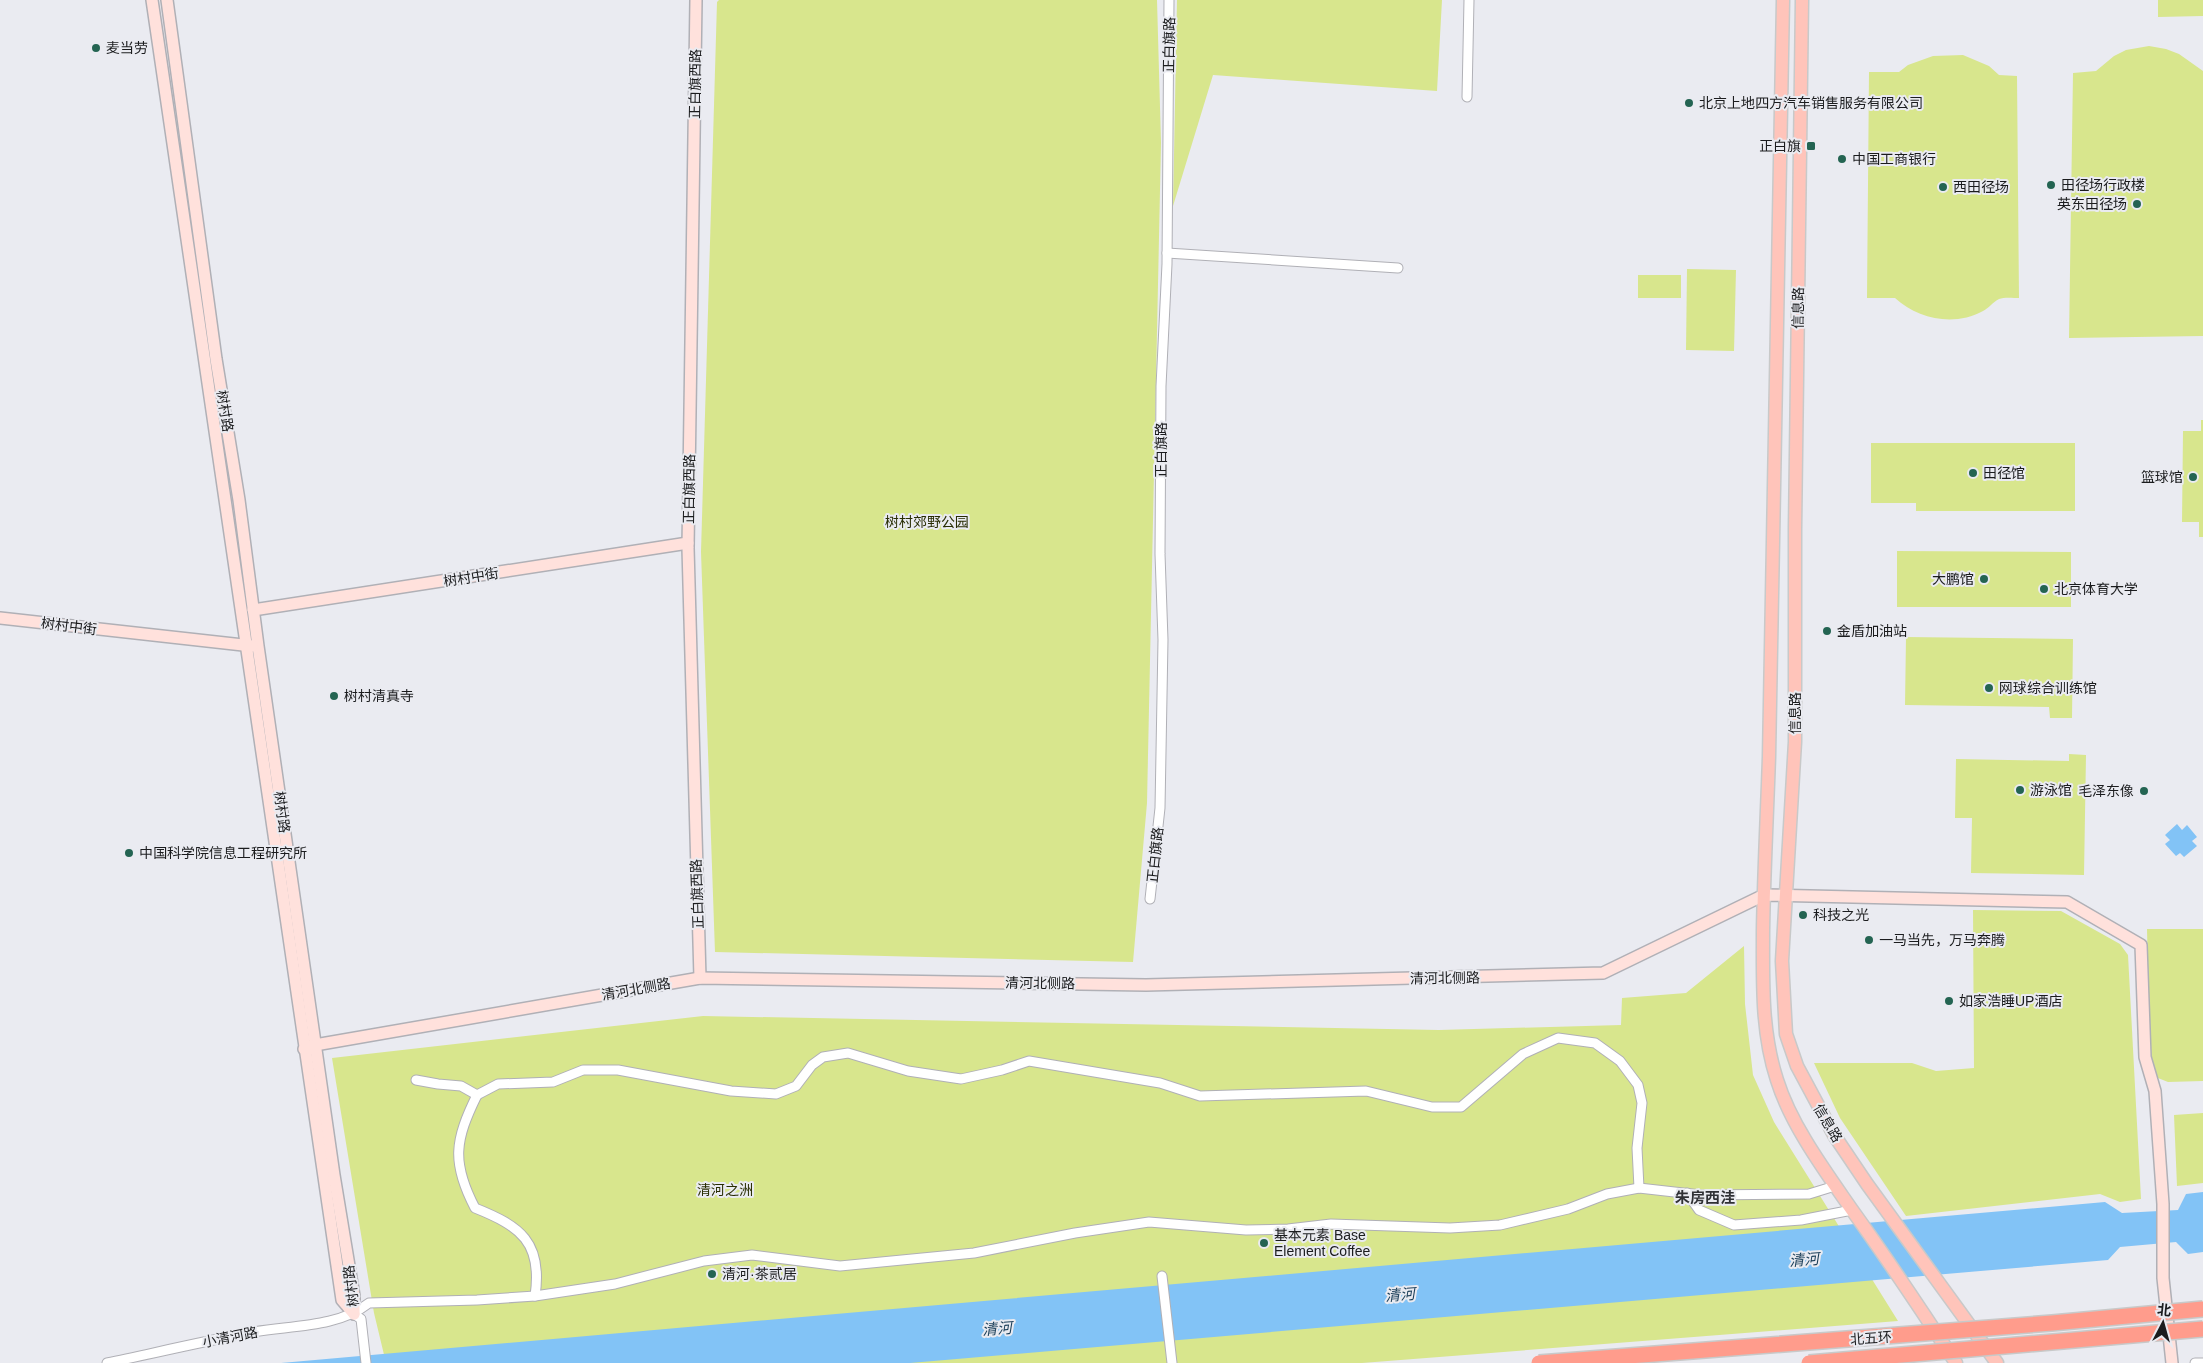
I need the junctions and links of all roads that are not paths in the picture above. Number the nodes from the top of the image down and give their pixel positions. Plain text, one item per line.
1 (152, 0) edge
2 (167, 0) edge
3 (696, 0) edge
4 (1169, 0) edge
5 (1469, 0) edge
6 (1782, 0) edge
7 (1802, 0) edge
8 (1467, 97) dead end
9 (1167, 253) junction
10 (1398, 268) dead end
11 (688, 544) junction
12 (254, 610) junction
13 (0, 618) edge
14 (252, 646) junction
15 (1764, 895) junction
16 (1785, 896) junction
17 (1150, 899) dead end
18 (700, 978) junction
19 (309, 1047) junction
20 (416, 1080) dead end
21 (477, 1095) junction
22 (1835, 1186) junction
23 (1639, 1188) junction
24 (1688, 1193) junction
25 (1850, 1207) junction
26 (1162, 1276) dead end
27 (534, 1296) junction
28 (2203, 1309) edge
29 (354, 1314) junction
30 (2203, 1329) edge
31 (107, 1363) edge
32 (366, 1363) edge
33 (1172, 1363) edge
34 (1539, 1363) edge
35 (1809, 1363) edge
36 (1956, 1363) edge
37 (1997, 1363) edge
38 (2172, 1363) edge
39 (2195, 1363) edge
40 (2203, 1363) edge

1 - 14 street, 树村路
2 - 12 street, 树村路
3 - 11 street, 正白旗西路
4 - 9 street, 正白旗路
5 - 8 street
6 - 15 main road, 信息路
7 - 16 main road, 信息路
9 - 10 street
9 - 17 street, 正白旗路
11 - 12 street, 树村中街
11 - 18 street, 正白旗西路
12 - 14 street, 树村路
13 - 14 street, 树村中街
14 - 19 street, 树村路
15 - 16 street
15 - 18 street, 清河北侧路
15 - 22 main road, 信息路
16 - 37 main road, 信息路
16 - 38 street
18 - 19 street, 清河北侧路
19 - 29 street, 树村路
20 - 21 street
21 - 23 street
21 - 27 street
22 - 24 street, 小清河路
22 - 25 main road, 信息路
23 - 24 street, 小清河路
23 - 27 street, 小清河路
24 - 25 street
25 - 36 main road, 信息路
26 - 33 street
27 - 29 street, 小清河路
28 - 34 highway, 北五环, bridge
29 - 31 street, 小清河路
29 - 32 street
30 - 35 highway, 北五环, bridge
39 - 40 street

